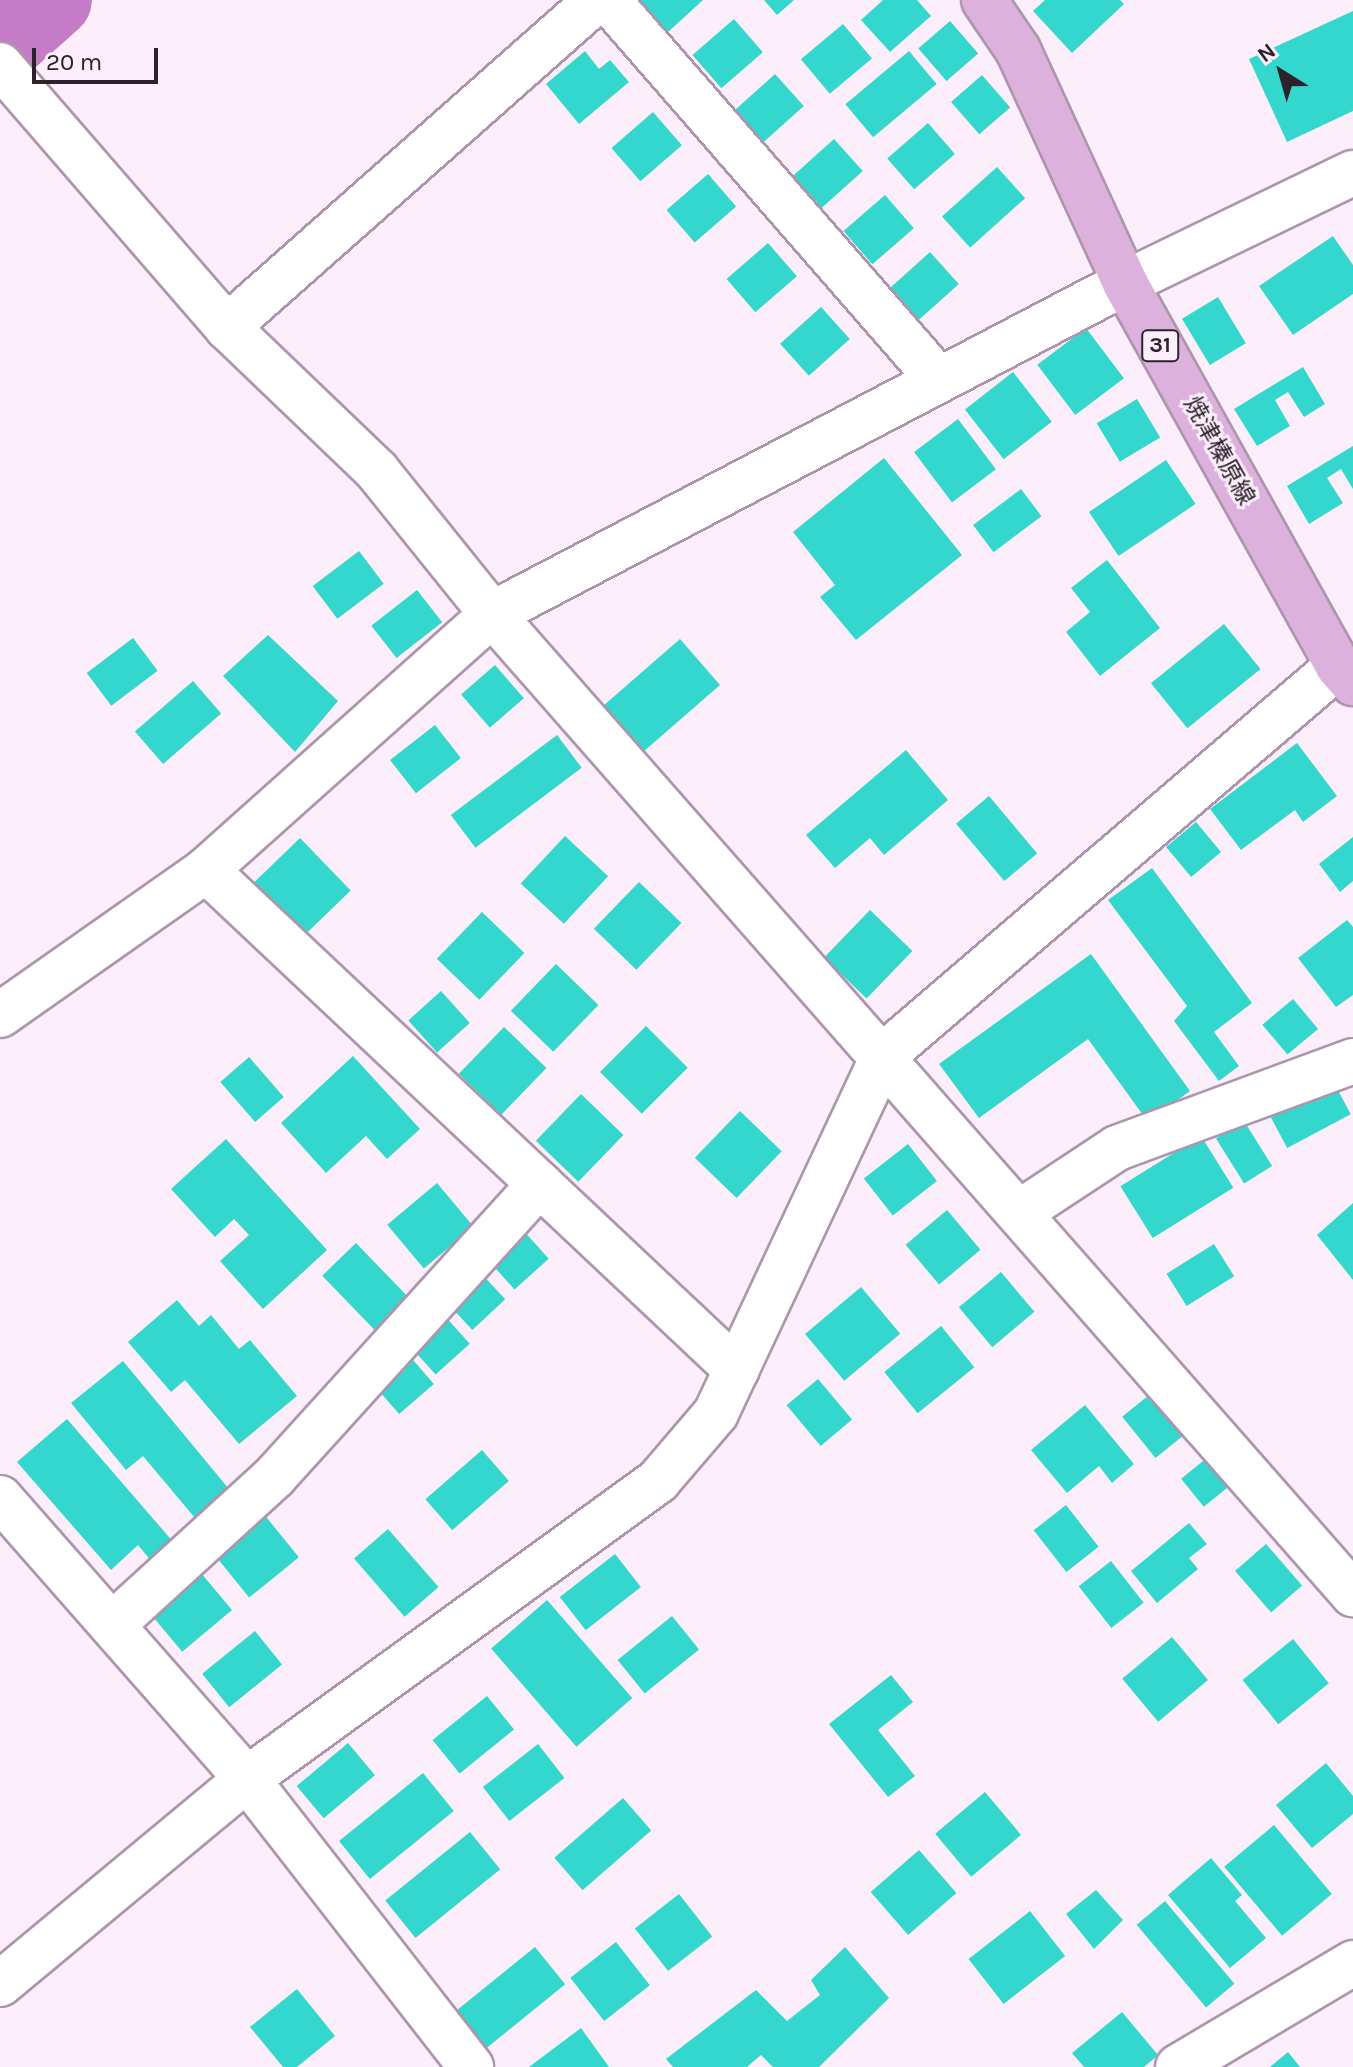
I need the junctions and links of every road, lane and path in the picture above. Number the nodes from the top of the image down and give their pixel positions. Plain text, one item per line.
1 (597, 0) edge
2 (608, 0) edge
3 (984, 0) edge
4 (6, 72) edge
5 (1353, 173) edge
6 (1125, 283) junction
7 (227, 327) junction
8 (939, 380) junction
9 (492, 614) junction
10 (1346, 674) edge
11 (206, 870) junction
12 (0, 1015) edge
13 (884, 1055) junction
14 (1353, 1061) edge
15 (540, 1184) junction
16 (1020, 1212) junction
17 (737, 1370) junction
18 (0, 1498) edge
19 (1353, 1594) edge
20 (112, 1625) junction
21 (247, 1779) junction
22 (1353, 1963) edge
23 (0, 1984) edge
24 (471, 2067) edge
25 (1178, 2067) edge

1 - 7 street
2 - 8 street
3 - 6 main road, 焼津榛原線 / 31
4 - 7 street
5 - 6 street
6 - 8 street
6 - 10 main road, 焼津榛原線 / 31
7 - 9 street
8 - 9 street
9 - 11 street
9 - 13 street
10 - 13 street
11 - 12 street
11 - 15 street
13 - 16 street
13 - 17 street
14 - 16 street
15 - 17 street
15 - 20 street
16 - 19 street
17 - 21 street
18 - 20 street
20 - 21 street
21 - 23 street
21 - 24 street
22 - 25 street

